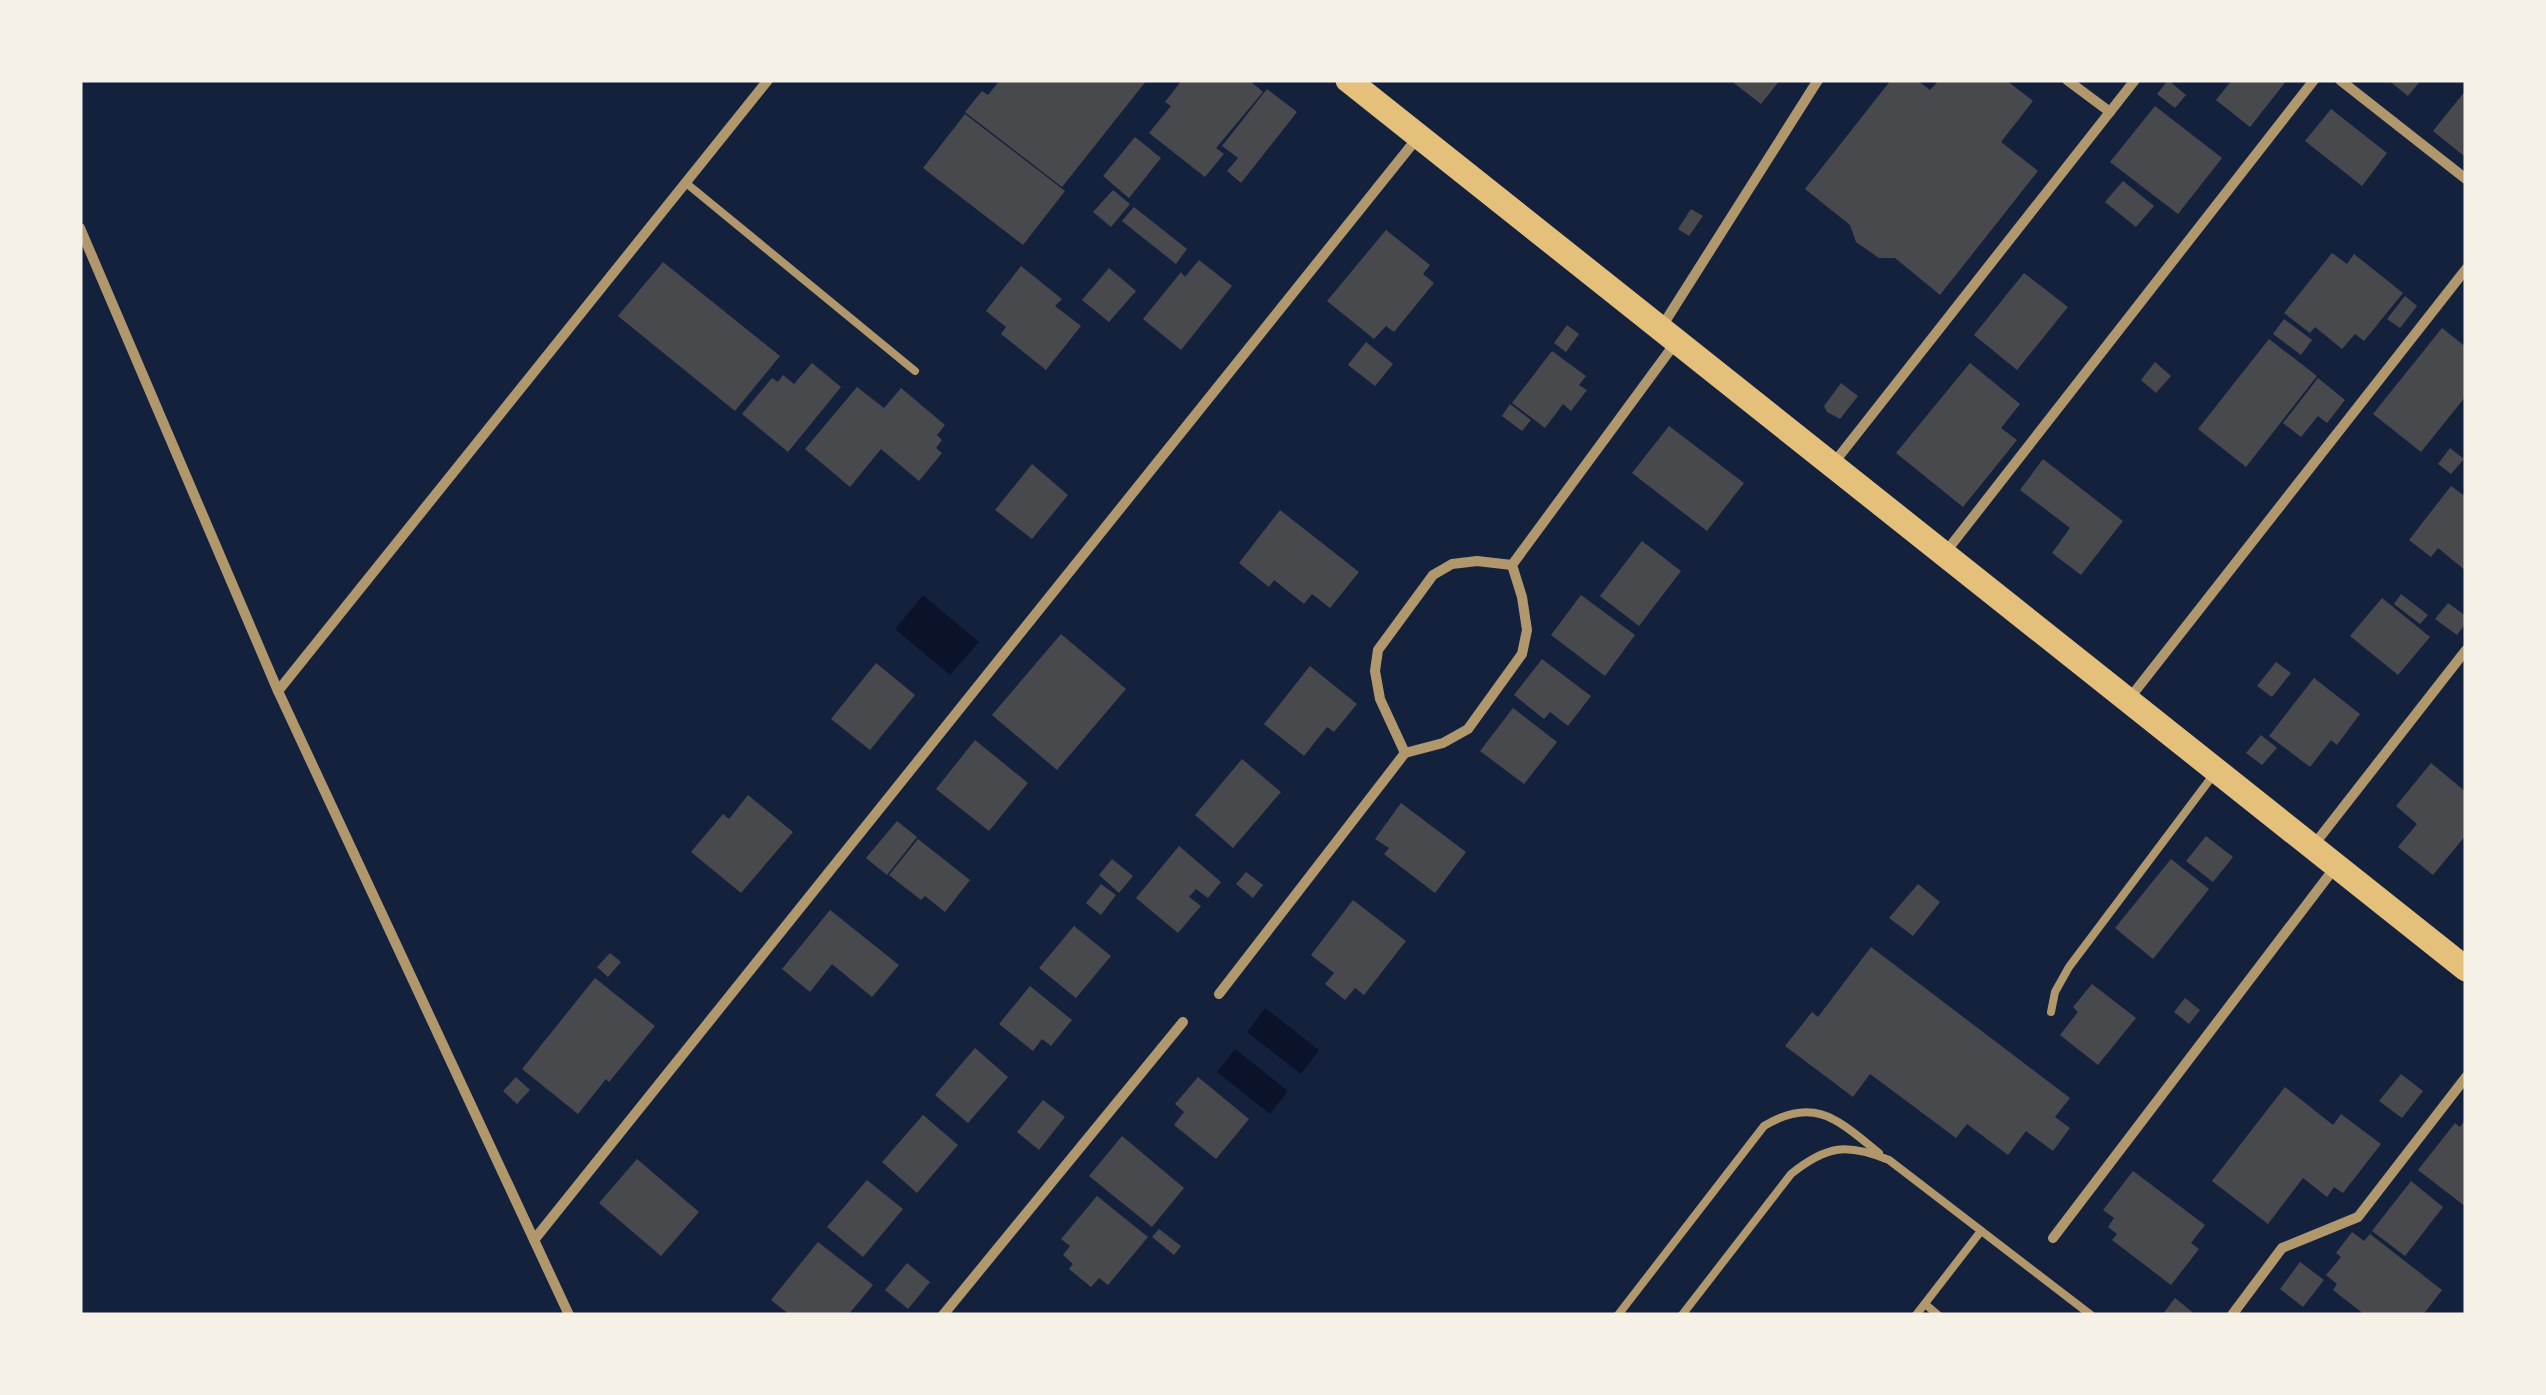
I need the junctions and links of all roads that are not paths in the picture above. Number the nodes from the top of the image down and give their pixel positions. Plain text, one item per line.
1 (768, 80) edge
2 (1348, 80) edge
3 (1818, 80) edge
4 (2067, 80) edge
5 (2135, 80) edge
6 (2314, 80) edge
7 (2340, 80) edge
8 (2110, 112) junction
9 (1418, 136) junction
10 (2466, 179) edge
11 (686, 183) junction
12 (80, 228) edge
13 (2466, 270) edge
14 (1668, 335) junction
15 (915, 371) dead end
16 (1832, 465) junction
17 (1945, 554) junction
18 (1512, 565) junction
19 (2466, 650) edge
20 (278, 691) junction
21 (2128, 700) junction
22 (1405, 753) junction
23 (2217, 770) junction
24 (2312, 846) junction
25 (2336, 865) junction
26 (2466, 968) edge
27 (1219, 994) dead end
28 (2052, 1012) dead end
29 (1183, 1022) dead end
30 (2466, 1077) edge
31 (1889, 1160) junction
32 (1981, 1231) junction
33 (2052, 1238) dead end
34 (534, 1240) junction
35 (1924, 1304) junction
36 (569, 1315) edge
37 (943, 1315) edge
38 (1618, 1315) edge
39 (1682, 1315) edge
40 (1916, 1315) edge
41 (1938, 1315) edge
42 (2091, 1315) edge
43 (2232, 1315) edge

1 - 11 street
2 - 9 main road
3 - 14 street
4 - 8 street
5 - 8 street
6 - 17 street
7 - 10 street
8 - 16 street
9 - 14 main road
9 - 34 street
11 - 15 lane
11 - 20 street
12 - 20 street
13 - 21 street
14 - 16 main road
14 - 18 street
16 - 17 main road
17 - 21 main road
18 - 22 street
18 - 22 street
19 - 24 street
20 - 34 street
21 - 23 main road
22 - 27 street
23 - 24 main road
23 - 28 lane
24 - 25 main road
25 - 26 main road
25 - 33 street
29 - 37 street
30 - 43 street
31 - 32 lane
31 - 38 lane
31 - 39 lane
32 - 35 lane
32 - 42 lane
34 - 36 street
35 - 40 lane
35 - 41 lane

